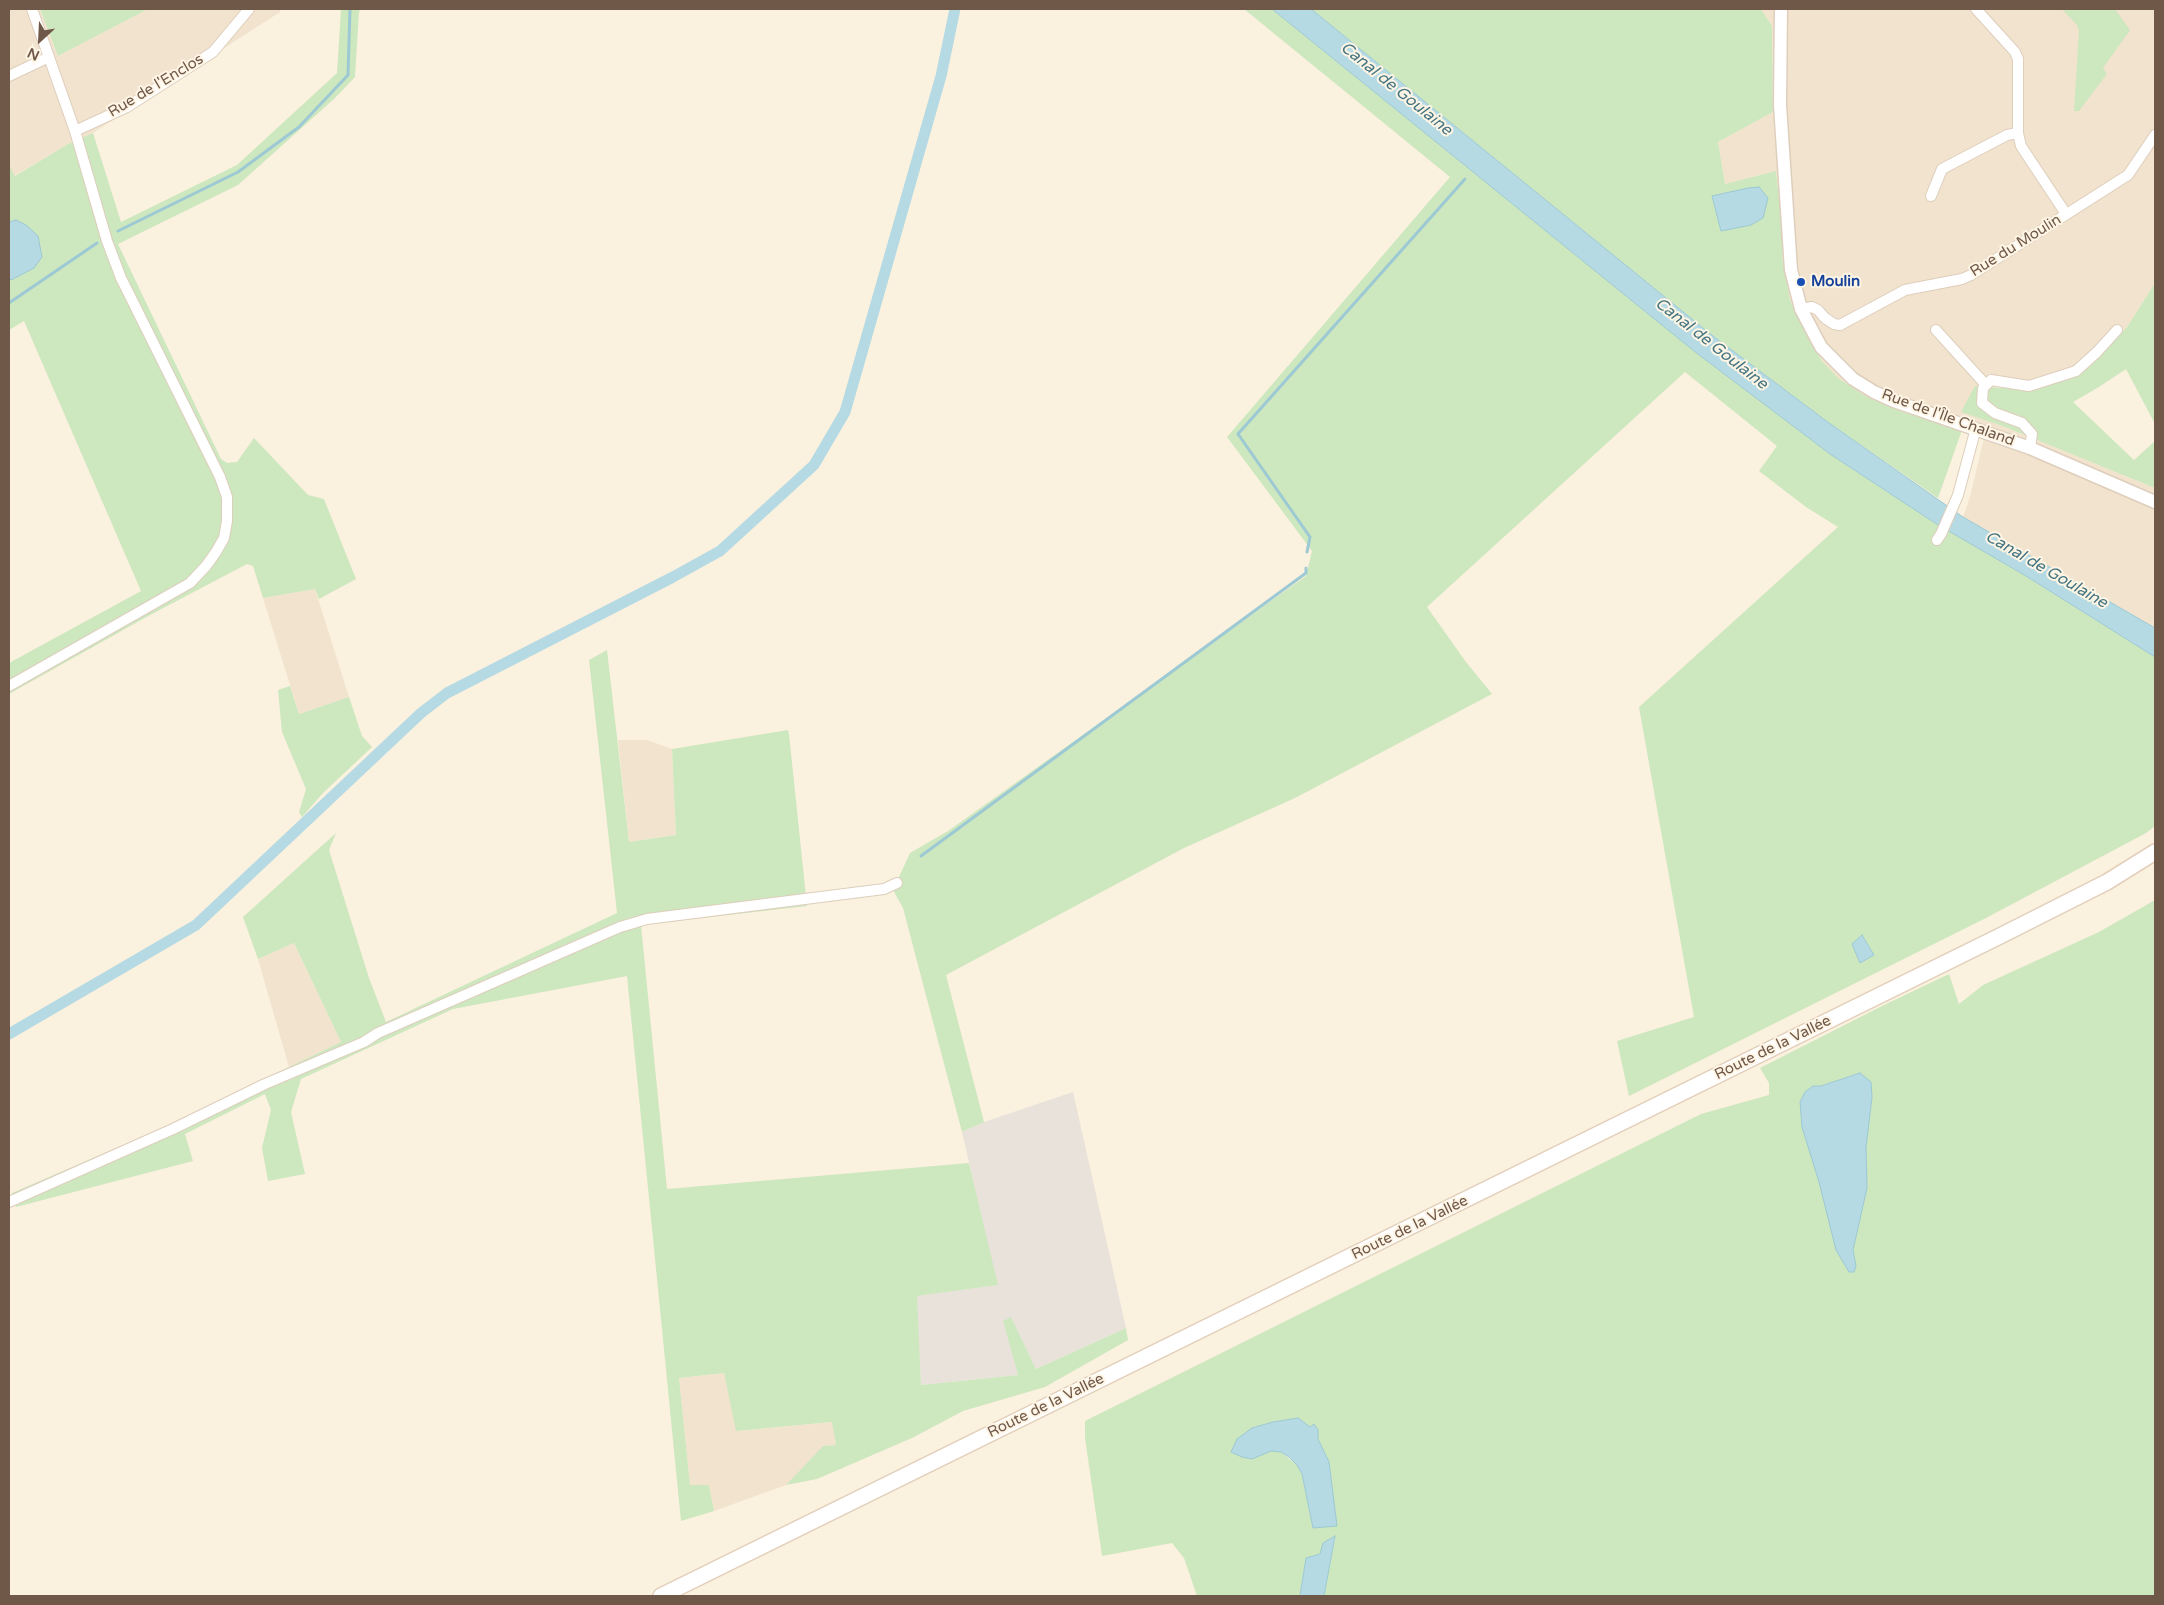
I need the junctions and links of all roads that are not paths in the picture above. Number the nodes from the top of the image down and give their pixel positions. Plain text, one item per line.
1 (32, 9) edge
2 (249, 9) edge
3 (1781, 9) edge
4 (1976, 9) edge
5 (49, 57) junction
6 (9, 76) edge
7 (75, 131) junction
8 (2018, 133) junction
9 (2155, 135) edge
10 (1930, 196) dead end
11 (2066, 214) junction
12 (1801, 309) junction
13 (1936, 330) dead end
14 (2117, 330) dead end
15 (1986, 385) junction
16 (1976, 428) junction
17 (2030, 448) junction
18 (2155, 502) edge
19 (1939, 537) dead end
20 (9, 686) edge
21 (2155, 852) edge
22 (897, 883) dead end
23 (9, 1202) edge
24 (661, 1596) edge

1 - 5 street
2 - 7 street, Rue de l'Enclos
3 - 12 street, Rue de l'Île Chaland
4 - 8 street
5 - 6 street
5 - 7 street
7 - 20 street
8 - 10 street
8 - 11 street
9 - 11 street, Rue du Moulin
11 - 12 street, Rue du Moulin
12 - 16 street, Rue de l'Île Chaland
13 - 15 street
14 - 15 street
15 - 17 street
16 - 17 street, Rue de l'Île Chaland
16 - 19 street
17 - 18 street, Rue de l'Île Chaland
21 - 24 main road, Route de la Vallée
22 - 23 street

